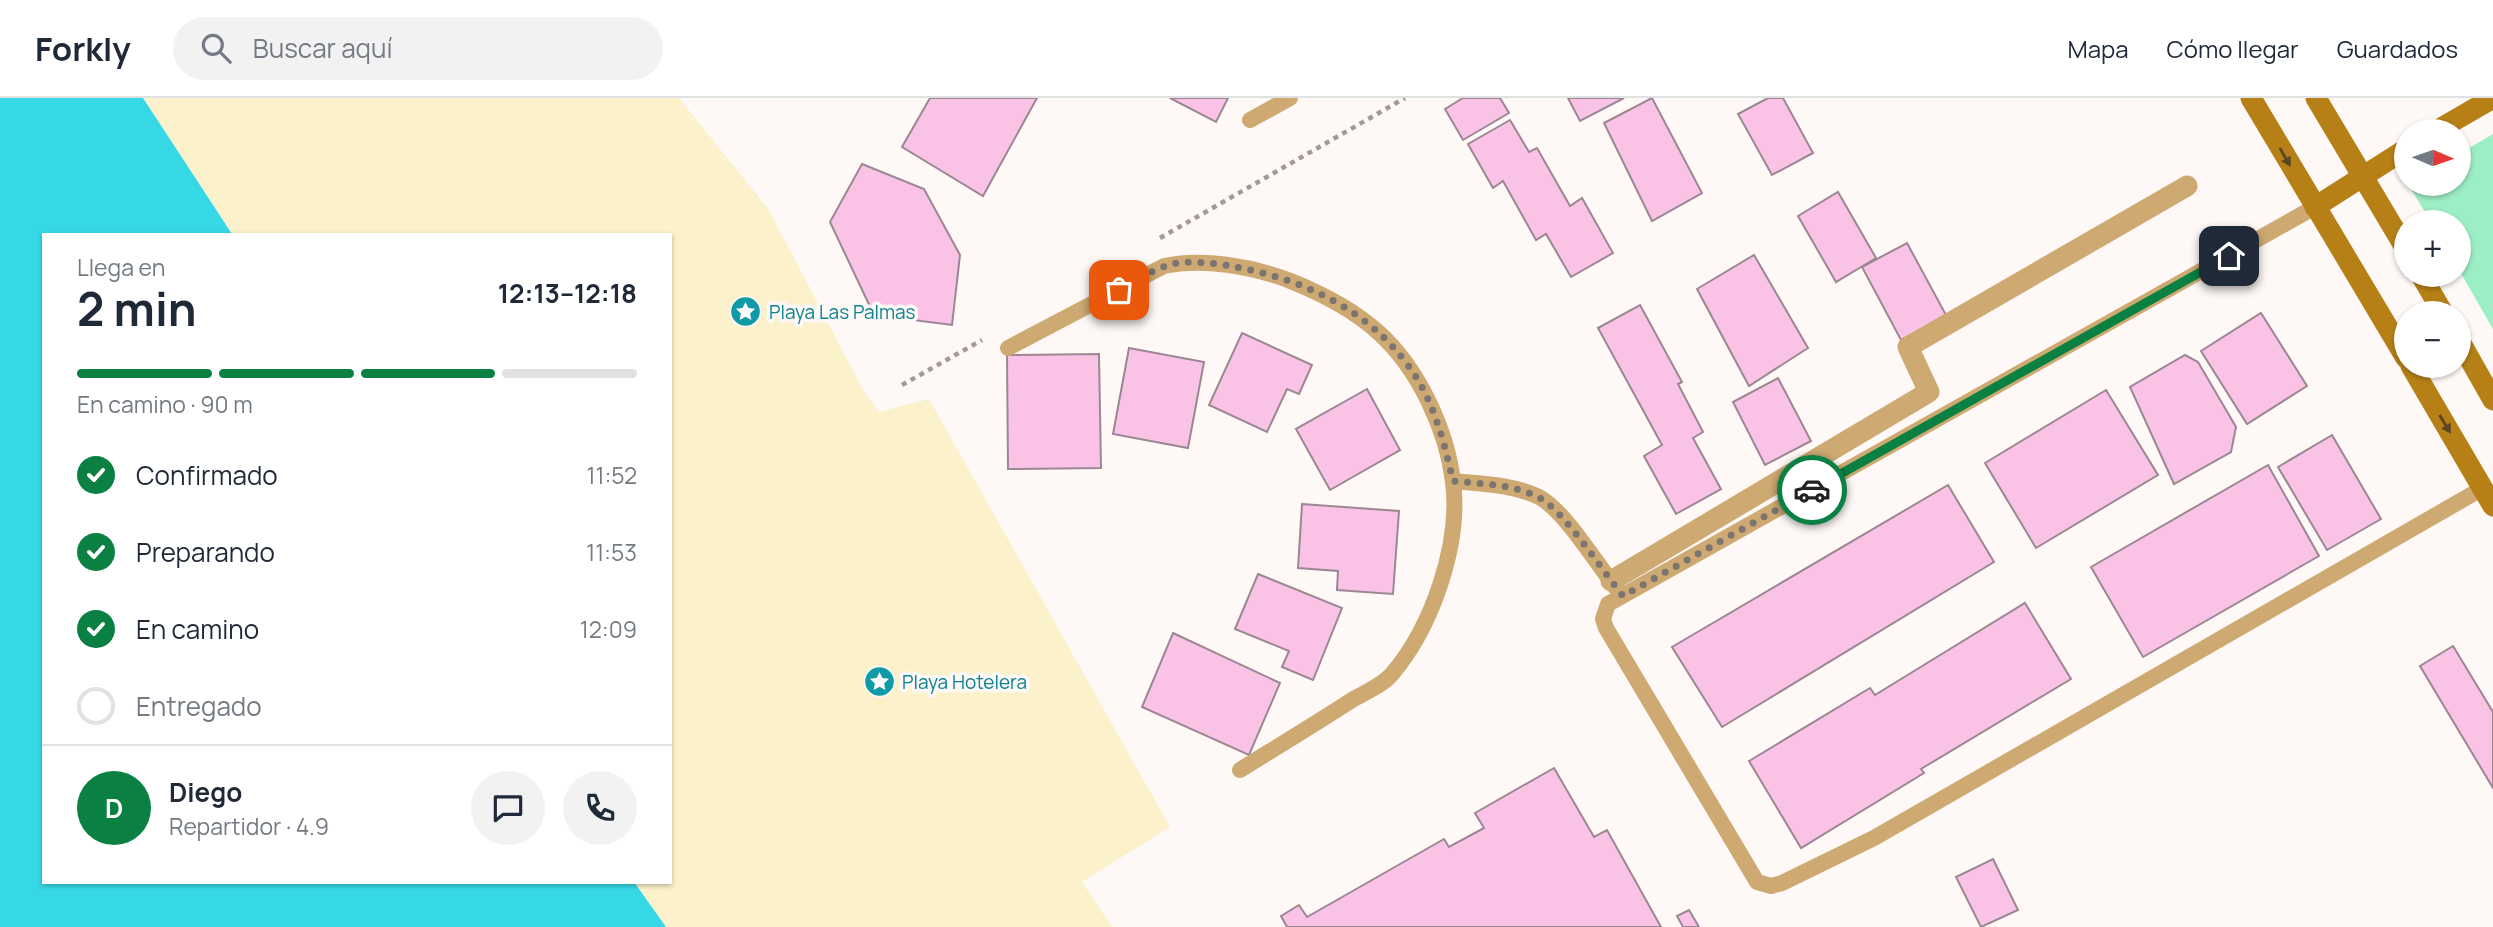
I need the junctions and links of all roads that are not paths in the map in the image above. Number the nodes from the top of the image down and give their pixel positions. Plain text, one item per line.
1 (1290, 98) edge
2 (2251, 98) edge
3 (2316, 98) edge
4 (2493, 98) edge
5 (2456, 119) edge
6 (1250, 120) dead end
7 (2394, 157) edge
8 (2362, 177) junction
9 (2187, 186) dead end
10 (2315, 207) junction
11 (2394, 229) edge
12 (2394, 338) edge
13 (1007, 348) dead end
14 (2471, 361) edge
15 (2419, 378) edge
16 (2493, 400) edge
17 (1453, 481) junction
18 (2490, 492) edge
19 (1617, 589) junction
20 (1240, 770) dead end

1 - 6 lane
2 -> 10 street
3 - 8 street
4 - 5 street
7 - 8 street
8 - 10 street
8 - 11 street
9 - 19 street
10 - 12 street
10 - 19 lane
13 - 17 lane
14 - 16 street
15 -> 18 street
17 - 19 lane
17 - 20 lane
18 - 19 lane

